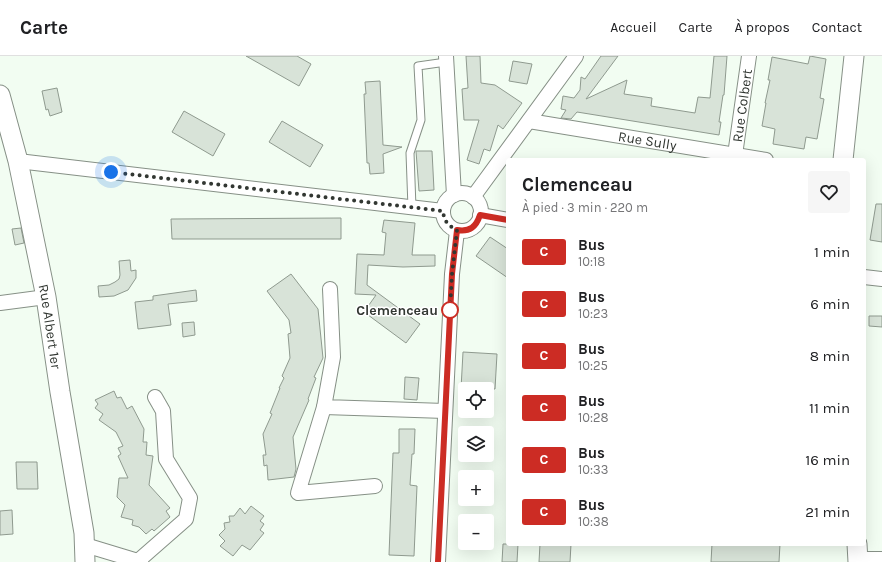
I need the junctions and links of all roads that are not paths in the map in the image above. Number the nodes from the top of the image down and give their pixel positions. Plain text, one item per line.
1 (749, 56) edge
2 (854, 56) edge
3 (572, 58) edge
4 (446, 59) edge
5 (0, 94) edge
6 (529, 121) junction
7 (735, 155) junction
8 (754, 158) edge
9 (843, 158) edge
10 (18, 161) junction
11 (454, 195) junction
12 (472, 197) junction
13 (412, 208) junction
14 (443, 211) junction
15 (480, 215) junction
16 (506, 220) edge
17 (457, 230) junction
18 (866, 277) edge
19 (882, 279) edge
20 (330, 288) dead end
21 (46, 297) junction
22 (0, 304) edge
23 (155, 397) dead end
24 (324, 407) junction
25 (445, 411) junction
26 (374, 486) dead end
27 (85, 553) edge
28 (857, 555) edge
29 (882, 559) edge
30 (140, 562) edge
31 (438, 562) edge

1 - 7 street, Rue Colbert
2 - 9 street
3 - 6 street
4 - 11 street
4 - 13 lane
5 - 10 street, Rue Albert 1er
6 - 7 street, Rue Sully
6 - 12 street
7 - 8 street, Rue Sully
10 - 13 street
10 - 21 street, Rue Albert 1er
11 - 12 street
11 - 14 street
12 - 15 street
13 - 14 street
14 - 17 street
15 - 16 street
15 - 17 street
17 - 25 street
18 - 19 street
20 - 24 street
21 - 22 street
21 - 27 street, Rue Albert 1er
23 - 30 street
24 - 25 street
24 - 26 street
25 - 31 street
27 - 30 street
28 - 29 street

